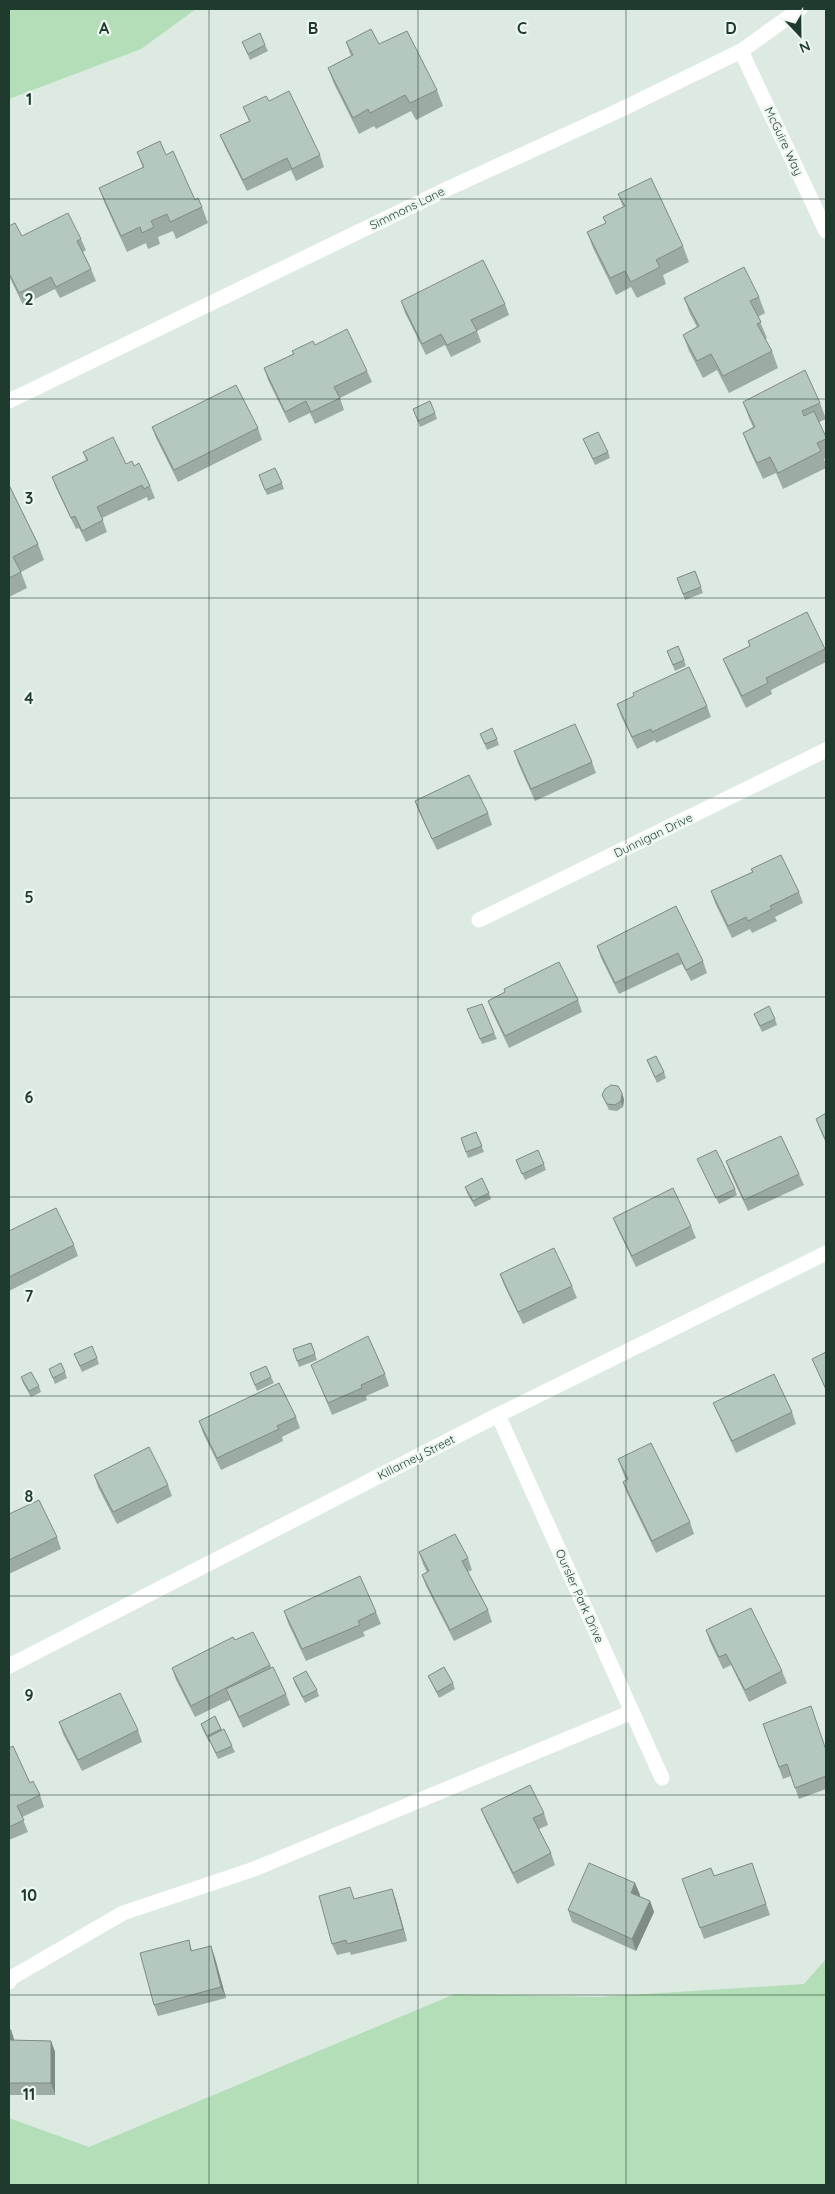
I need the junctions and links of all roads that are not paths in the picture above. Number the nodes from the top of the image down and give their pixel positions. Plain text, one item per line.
1 (800, 9) edge
2 (741, 51) junction
3 (826, 231) edge
4 (9, 401) edge
5 (826, 750) edge
6 (479, 920) dead end
7 (826, 1254) edge
8 (498, 1415) junction
9 (9, 1666) edge
10 (632, 1712) junction
11 (662, 1778) dead end
12 (9, 1982) edge

1 - 2 street, Simmons Lane
2 - 3 street, McGuire Way
2 - 4 street, Simmons Lane
5 - 6 street, Dunnigan Drive
7 - 8 street, Killarney Street
8 - 9 street, Killarney Street
8 - 10 street, Oursler Park Drive
10 - 11 street, Oursler Park Drive
10 - 12 street

